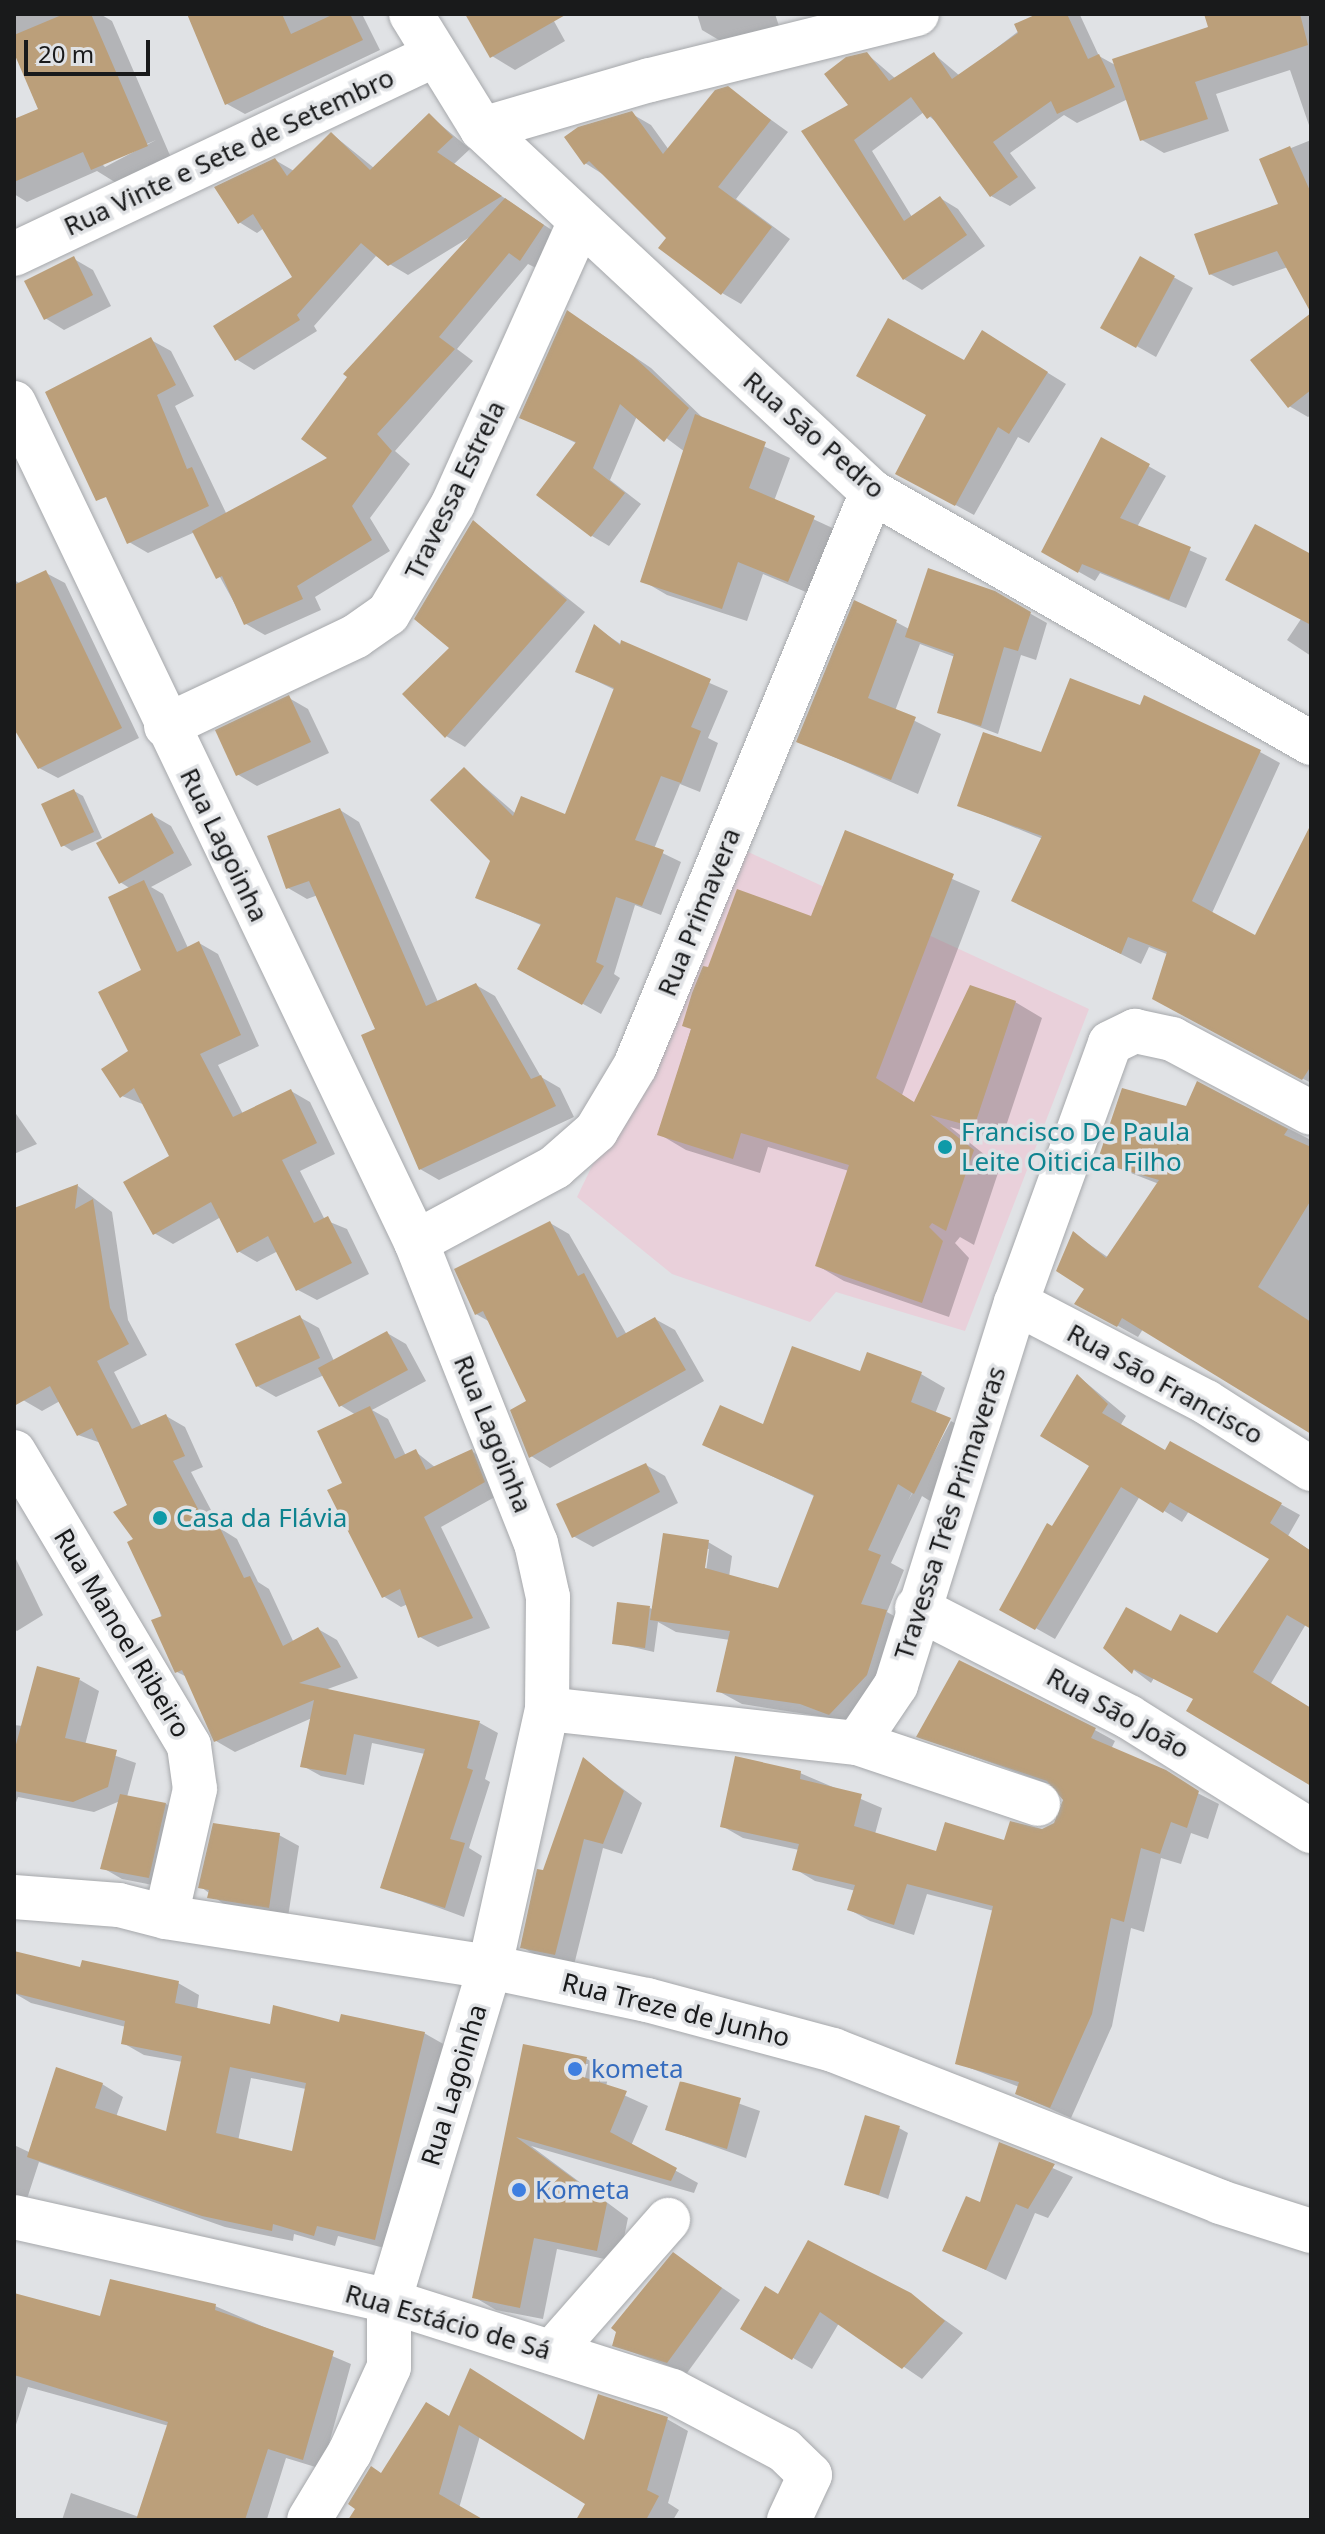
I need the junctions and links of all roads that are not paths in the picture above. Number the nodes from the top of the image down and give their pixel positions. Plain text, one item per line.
1 (411, 14) edge
2 (917, 14) edge
3 (435, 55) junction
4 (482, 129) junction
5 (579, 223) junction
6 (18, 252) edge
7 (14, 403) edge
8 (872, 492) junction
9 (166, 726) junction
10 (1311, 743) edge
11 (1311, 1113) edge
12 (416, 1242) junction
13 (1016, 1303) junction
14 (14, 1452) edge
15 (1311, 1469) edge
16 (917, 1608) junction
17 (547, 1709) junction
18 (857, 1743) junction
19 (1038, 1804) dead end
20 (1311, 1831) edge
21 (14, 1897) edge
22 (166, 1917) junction
23 (490, 1967) junction
24 (14, 2217) edge
25 (668, 2220) dead end
26 (1311, 2231) edge
27 (389, 2301) junction
28 (552, 2352) junction
29 (309, 2520) edge
30 (789, 2520) edge

1 - 3 street, Rua São Pedro
2 - 4 street
3 - 4 street, Rua São Pedro
3 - 6 street, Rua Vinte e Sete de Setembro
4 - 5 street, Rua São Pedro
5 - 8 street, Rua São Pedro
5 - 9 street, Travessa Estrela
7 - 9 street, Rua Lagoinha
8 - 10 street, Rua São Pedro
8 - 12 street, Rua Primavera
9 - 12 street, Rua Lagoinha
11 - 13 street, Travessa Três Primaveras
12 - 17 street, Rua Lagoinha
13 - 15 street, Rua São Francisco
13 - 16 street, Travessa Três Primaveras
14 - 22 street, Rua Manoel Ribeiro
16 - 18 street, Travessa Três Primaveras
16 - 20 street, Rua São João
17 - 18 street
17 - 23 street, Rua Lagoinha
18 - 19 street
21 - 22 street, Rua Treze de Junho
22 - 23 street, Rua Treze de Junho
23 - 26 street, Rua Treze de Junho
23 - 27 street, Rua Lagoinha
24 - 27 street, Rua Estácio de Sá
25 - 28 street
27 - 28 street, Rua Estácio de Sá
27 - 29 street, Rua Lagoinha
28 - 30 street, Rua Estácio de Sá

